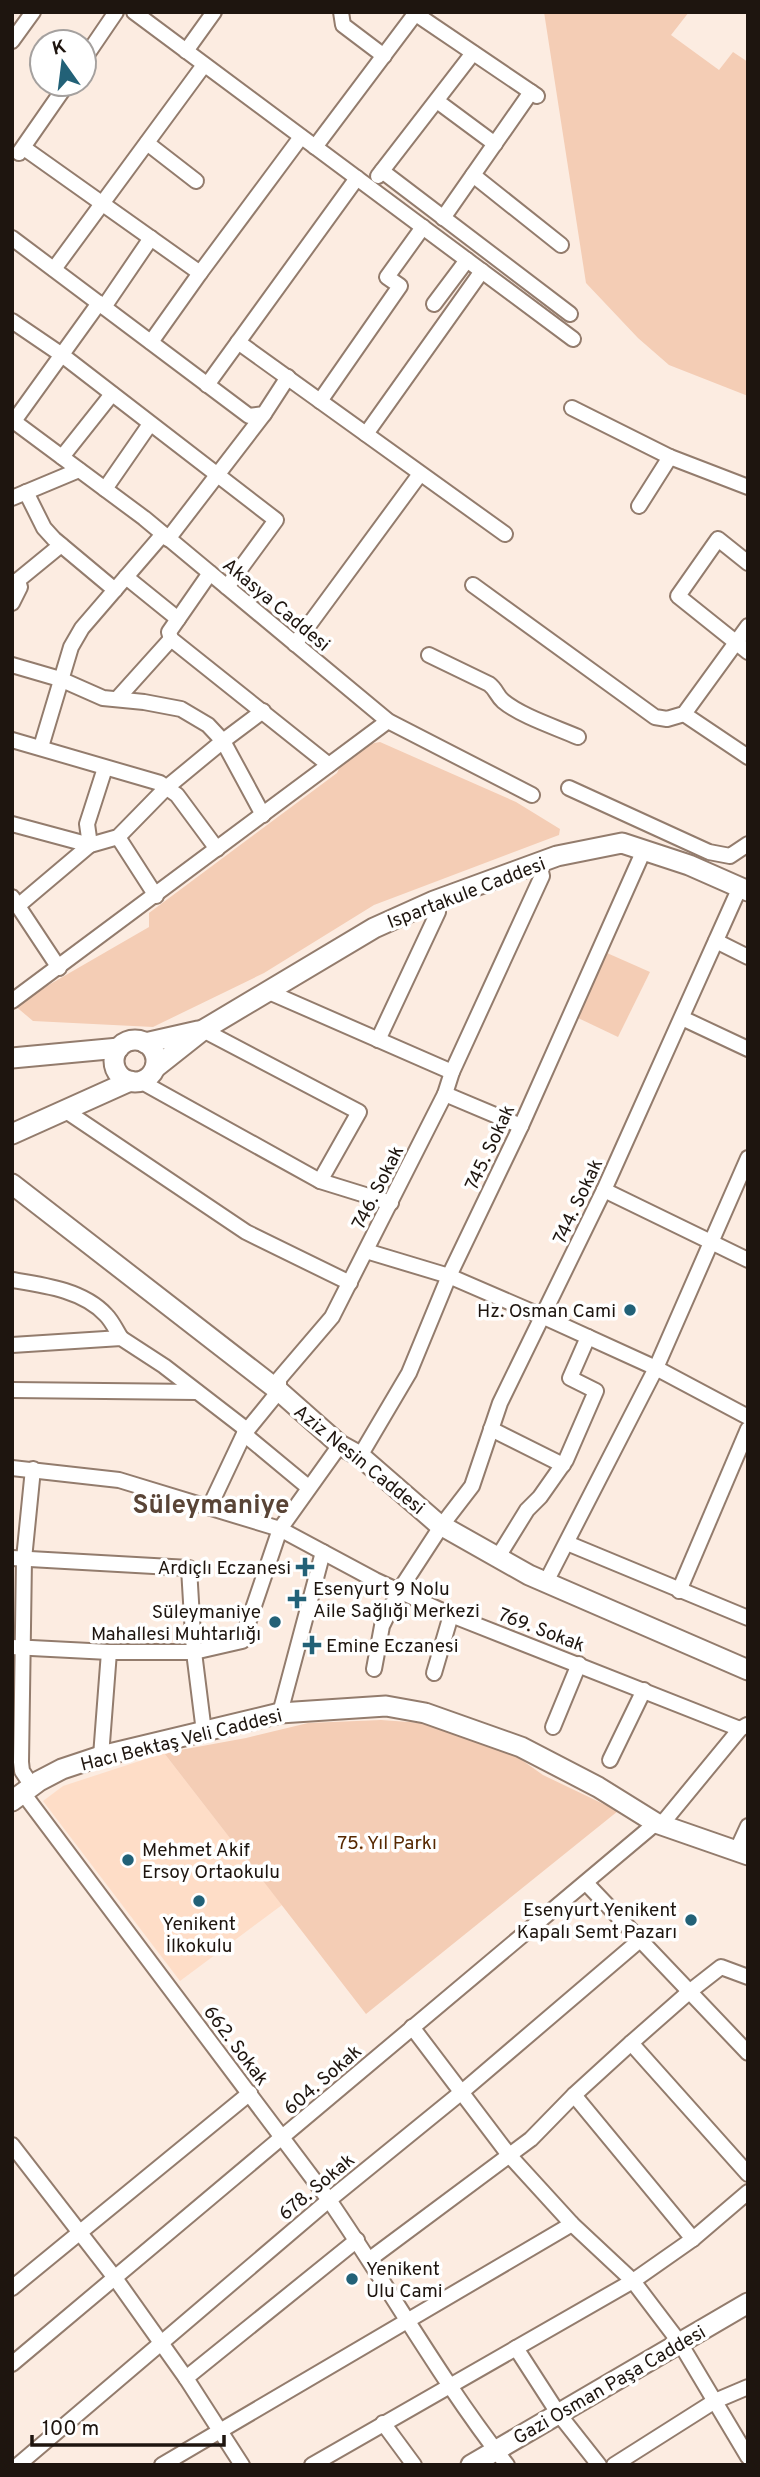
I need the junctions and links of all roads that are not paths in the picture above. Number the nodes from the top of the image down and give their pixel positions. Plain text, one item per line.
1 (33, 12) edge
2 (116, 12) edge
3 (134, 12) edge
4 (214, 12) edge
5 (341, 12) edge
6 (414, 13) edge
7 (98, 38) edge
8 (12, 41) edge
9 (186, 51) junction
10 (473, 53) junction
11 (384, 56) junction
12 (204, 65) junction
13 (57, 98) edge
14 (437, 101) junction
15 (301, 137) junction
16 (146, 143) junction
17 (495, 144) junction
18 (315, 147) junction
19 (17, 154) edge
20 (382, 171) junction
21 (473, 175) junction
22 (356, 178) junction
23 (196, 181) dead end
24 (370, 188) junction
25 (103, 203) junction
26 (443, 218) junction
27 (423, 227) junction
28 (12, 238) edge
29 (151, 238) junction
30 (561, 245) dead end
31 (467, 260) junction
32 (54, 269) junction
33 (482, 271) junction
34 (200, 273) junction
35 (434, 304) dead end
36 (102, 305) junction
37 (570, 314) dead end
38 (12, 321) edge
39 (573, 339) dead end
40 (151, 342) junction
41 (238, 342) junction
42 (62, 355) junction
43 (288, 377) junction
44 (207, 385) junction
45 (111, 394) junction
46 (320, 401) junction
47 (572, 408) dead end
48 (264, 414) junction
49 (13, 420) edge
50 (150, 424) junction
51 (366, 434) junction
52 (62, 457) junction
53 (670, 457) junction
54 (79, 470) junction
55 (420, 474) junction
56 (217, 476) junction
57 (748, 488) edge
58 (105, 489) junction
59 (19, 495) edge
60 (639, 506) dead end
61 (505, 534) dead end
62 (165, 536) junction
63 (61, 545) junction
64 (748, 563) edge
65 (210, 573) junction
66 (126, 577) junction
67 (14, 581) edge
68 (473, 585) dead end
69 (227, 587) junction
70 (115, 590) junction
71 (12, 603) edge
72 (178, 620) junction
73 (748, 626) edge
74 (171, 639) junction
75 (735, 642) junction
76 (295, 644) junction
77 (748, 652) edge
78 (429, 655) dead end
79 (12, 665) edge
80 (60, 680) junction
81 (117, 699) junction
82 (262, 711) junction
83 (684, 714) junction
84 (388, 721) junction
85 (578, 737) dead end
86 (12, 740) edge
87 (223, 740) junction
88 (41, 747) junction
89 (748, 757) edge
90 (329, 765) junction
91 (105, 768) junction
92 (166, 788) junction
93 (569, 788) dead end
94 (532, 795) dead end
95 (263, 815) junction
96 (12, 824) edge
97 (118, 837) junction
98 (748, 844) edge
99 (90, 845) junction
100 (217, 849) junction
101 (644, 850) junction
102 (539, 863) junction
103 (744, 889) edge
104 (156, 895) junction
105 (15, 901) edge
106 (434, 901) junction
107 (716, 941) junction
108 (748, 957) edge
109 (59, 968) junction
110 (269, 992) junction
111 (12, 1001) edge
112 (682, 1018) junction
113 (203, 1030) junction
114 (378, 1040) junction
115 (145, 1043) junction
116 (118, 1048) junction
117 (748, 1049) edge
118 (12, 1058) edge
119 (452, 1072) junction
120 (142, 1077) junction
121 (445, 1094) junction
122 (66, 1111) junction
123 (521, 1126) junction
124 (12, 1134) edge
125 (748, 1158) edge
126 (320, 1181) junction
127 (12, 1184) edge
128 (604, 1190) junction
129 (391, 1203) junction
130 (710, 1242) junction
131 (366, 1251) junction
132 (748, 1260) edge
133 (449, 1276) junction
134 (12, 1280) edge
135 (350, 1283) junction
136 (544, 1317) junction
137 (588, 1337) junction
138 (121, 1338) junction
139 (12, 1345) edge
140 (656, 1368) junction
141 (12, 1390) edge
142 (279, 1391) junction
143 (197, 1392) junction
144 (748, 1417) edge
145 (491, 1429) junction
146 (748, 1429) edge
147 (245, 1432) junction
148 (340, 1446) junction
149 (360, 1456) junction
150 (563, 1465) junction
151 (12, 1468) edge
152 (33, 1469) junction
153 (308, 1487) junction
154 (210, 1507) junction
155 (442, 1525) junction
156 (280, 1529) junction
157 (568, 1543) junction
158 (323, 1552) junction
159 (498, 1557) junction
160 (18, 1558) edge
161 (547, 1582) junction
162 (399, 1591) junction
163 (679, 1591) junction
164 (451, 1615) junction
165 (748, 1618) edge
166 (18, 1647) edge
167 (194, 1652) junction
168 (109, 1653) junction
169 (579, 1664) junction
170 (373, 1669) dead end
171 (748, 1670) edge
172 (434, 1673) dead end
173 (643, 1690) junction
174 (280, 1713) junction
175 (553, 1727) dead end
176 (744, 1727) edge
177 (204, 1732) junction
178 (101, 1756) junction
179 (610, 1760) dead end
180 (23, 1793) edge
181 (659, 1824) junction
182 (748, 1826) edge
183 (742, 1853) edge
184 (587, 1884) junction
185 (640, 1940) junction
186 (748, 1977) edge
187 (689, 1992) junction
188 (412, 2027) junction
189 (631, 2043) junction
190 (748, 2053) edge
191 (463, 2091) junction
192 (250, 2093) junction
193 (574, 2095) junction
194 (284, 2137) junction
195 (12, 2145) edge
196 (509, 2155) junction
197 (748, 2174) edge
198 (748, 2192) edge
199 (329, 2200) junction
200 (572, 2224) junction
201 (80, 2235) junction
202 (693, 2239) junction
203 (357, 2240) junction
204 (370, 2259) junction
205 (115, 2278) junction
206 (633, 2281) junction
207 (12, 2288) edge
208 (748, 2303) edge
209 (409, 2320) junction
210 (161, 2343) junction
211 (680, 2343) junction
212 (516, 2348) junction
213 (12, 2364) edge
214 (186, 2378) junction
215 (449, 2385) junction
216 (748, 2387) edge
217 (715, 2401) junction
218 (558, 2413) junction
219 (383, 2423) junction
220 (219, 2431) junction
221 (748, 2457) edge
222 (501, 2458) edge
223 (320, 2463) edge
224 (18, 2465) edge
225 (162, 2465) edge
226 (242, 2465) edge
227 (414, 2465) edge
228 (471, 2465) edge
229 (599, 2465) edge
230 (614, 2465) edge

1 - 8 street
2 - 7 street
3 - 9 street
4 - 9 street
5 - 11 street
6 - 10 street
6 - 11 street
9 - 12 street
10 - 14 street
10 - 17 street
11 - 18 street
12 - 15 street
12 - 16 street
13 - 19 street
14 - 17 street
14 - 20 street
15 - 18 street
15 - 34 street
16 - 23 street
16 - 25 street
17 - 21 street
18 - 22 street
19 - 25 street
20 - 24 street
20 - 26 street
21 - 26 street
21 - 30 street
22 - 24 street
22 - 41 street
24 - 27 street
25 - 29 street
25 - 32 street
26 - 37 street
27 - 31 street
27 - 46 street
28 - 32 street
29 - 34 street
29 - 36 street
31 - 33 street
31 - 35 street
32 - 36 street
33 - 39 street
33 - 51 street
34 - 40 street
36 - 40 street
36 - 42 street
38 - 42 street
40 - 44 street
41 - 43 street
41 - 44 street
42 - 45 street
42 - 49 street
43 - 46 street
43 - 48 street
44 - 48 street
45 - 50 street
45 - 52 street
46 - 51 street
47 - 53 street
48 - 56 street
49 - 52 street, Akasya Caddesi
50 - 56 street
50 - 58 street
51 - 55 street
52 - 54 street, Akasya Caddesi
53 - 57 street
53 - 60 street
54 - 58 street, Akasya Caddesi
54 - 59 street
55 - 61 street
55 - 76 street
56 - 62 street
56 - 69 street
58 - 62 street, Akasya Caddesi
59 - 63 street
62 - 65 street, Akasya Caddesi
62 - 66 street
63 - 67 street
63 - 70 street
64 - 75 street
65 - 69 street, Akasya Caddesi
65 - 72 street
66 - 70 street
66 - 72 street
67 - 71 street
68 - 83 street
69 - 76 street, Akasya Caddesi
70 - 80 street
72 - 74 street
73 - 75 street
74 - 81 street
74 - 82 street
75 - 77 street
75 - 83 street
76 - 84 street, Akasya Caddesi
78 - 85 street
79 - 80 street
80 - 81 street
80 - 88 street
81 - 87 street
82 - 87 street
82 - 90 street
83 - 89 street
84 - 90 street
84 - 94 street, Akasya Caddesi
86 - 88 street
87 - 92 street
87 - 95 street
88 - 91 street
90 - 95 street
91 - 92 street
91 - 99 street
92 - 97 street
92 - 100 street
93 - 98 street
95 - 100 street
96 - 99 street
97 - 99 street
97 - 104 street
99 - 105 street
100 - 104 street
101 - 102 street, Ispartakule Caddesi
101 - 103 street, Ispartakule Caddesi
101 - 123 street, 745. Sokak
102 - 106 street, Ispartakule Caddesi
102 - 119 street, 746. Sokak
103 - 107 street, 744. Sokak
104 - 109 street
105 - 109 street
106 - 110 street, Ispartakule Caddesi
106 - 114 street
107 - 108 street
107 - 112 street, 744. Sokak
109 - 111 street
110 - 113 street, Ispartakule Caddesi
110 - 114 street
112 - 117 street
112 - 128 street, 744. Sokak
113 - 115 street, Ispartakule Caddesi
113 - 120 street, Ispartakule Caddesi
113 - 126 street
114 - 119 street
115 - 116 street
115 - 120 street
116 - 118 street
116 - 120 street
119 - 121 street, 746. Sokak
120 - 122 street, Ispartakule Caddesi
120 - 126 street
121 - 123 street
121 - 129 street, 746. Sokak
122 - 124 street, Ispartakule Caddesi
122 - 135 street
123 - 133 street, 745. Sokak
125 - 130 street
126 - 129 street
127 - 142 street, Aziz Nesin Caddesi
128 - 130 street
128 - 136 street, 744. Sokak
129 - 131 street, 746. Sokak
130 - 132 street
130 - 140 street
131 - 133 street
131 - 135 street, 746. Sokak
133 - 136 street
133 - 149 street, 745. Sokak
134 - 138 street
135 - 142 street, 746. Sokak
136 - 137 street
136 - 145 street, 744. Sokak
137 - 140 street
137 - 150 street
138 - 139 street
138 - 143 street
140 - 144 street
140 - 157 street
141 - 143 street
142 - 147 street, 746. Sokak
142 - 148 street, Aziz Nesin Caddesi
143 - 147 street
145 - 150 street
145 - 155 street, 744. Sokak
146 - 163 street
147 - 153 street
147 - 154 street, 746. Sokak
148 - 149 street, Aziz Nesin Caddesi
148 - 153 street
149 - 155 street, Aziz Nesin Caddesi
150 - 159 street
151 - 152 street, 769. Sokak
152 - 154 street, 769. Sokak
152 - 160 street, 662. Sokak
153 - 156 street
154 - 156 street, 769. Sokak
155 - 159 street, Aziz Nesin Caddesi
155 - 162 street, 744. Sokak
156 - 158 street, 769. Sokak
156 - 167 street
157 - 161 street
157 - 163 street
158 - 162 street, 769. Sokak
158 - 174 street
159 - 161 street, Aziz Nesin Caddesi
160 - 166 street, 662. Sokak
160 - 167 street
161 - 171 street, Aziz Nesin Caddesi
162 - 164 street, 769. Sokak
162 - 170 street, 744. Sokak
163 - 165 street
164 - 169 street, 769. Sokak
164 - 172 street
166 - 168 street
166 - 180 street, 662. Sokak
167 - 168 street
167 - 177 street
168 - 178 street
169 - 173 street, 769. Sokak
169 - 175 street
173 - 176 street, 769. Sokak
173 - 179 street
174 - 177 street, Hacı Bektaş Veli Caddesi
174 - 181 street, Hacı Bektaş Veli Caddesi
176 - 181 street, 604. Sokak
177 - 178 street, Hacı Bektaş Veli Caddesi
178 - 180 street, Hacı Bektaş Veli Caddesi
180 - 192 street, 662. Sokak
181 - 183 street, Hacı Bektaş Veli Caddesi
181 - 184 street, 604. Sokak
182 - 183 street
184 - 185 street
184 - 188 street, 604. Sokak
185 - 187 street
185 - 191 street, 678. Sokak
186 - 187 street
187 - 189 street
187 - 190 street
188 - 191 street
188 - 194 street, 604. Sokak
189 - 193 street
189 - 197 street
191 - 196 street
191 - 199 street, 678. Sokak
192 - 194 street, 662. Sokak
192 - 201 street
193 - 196 street
193 - 202 street
194 - 199 street, 662. Sokak
194 - 205 street, 604. Sokak
195 - 201 street
196 - 200 street
196 - 204 street
198 - 202 street
199 - 203 street, 662. Sokak
199 - 210 street, 678. Sokak
200 - 206 street
200 - 209 street
201 - 205 street
201 - 207 street
202 - 206 street
203 - 204 street, 662. Sokak
203 - 214 street
204 - 209 street, 662. Sokak
205 - 210 street
205 - 213 street, 604. Sokak
206 - 211 street
206 - 212 street
208 - 211 street, Gazi Osman Paşa Caddesi
209 - 215 street, 662. Sokak
209 - 220 street
210 - 214 street
210 - 224 street, 678. Sokak
211 - 217 street
211 - 218 street, Gazi Osman Paşa Caddesi
212 - 215 street
212 - 218 street
214 - 220 street
215 - 219 street
215 - 222 street, 662. Sokak
216 - 217 street
217 - 221 street
217 - 230 street
218 - 222 street, Gazi Osman Paşa Caddesi
218 - 229 street
219 - 223 street
219 - 227 street
220 - 225 street
220 - 226 street
222 - 228 street, Gazi Osman Paşa Caddesi

